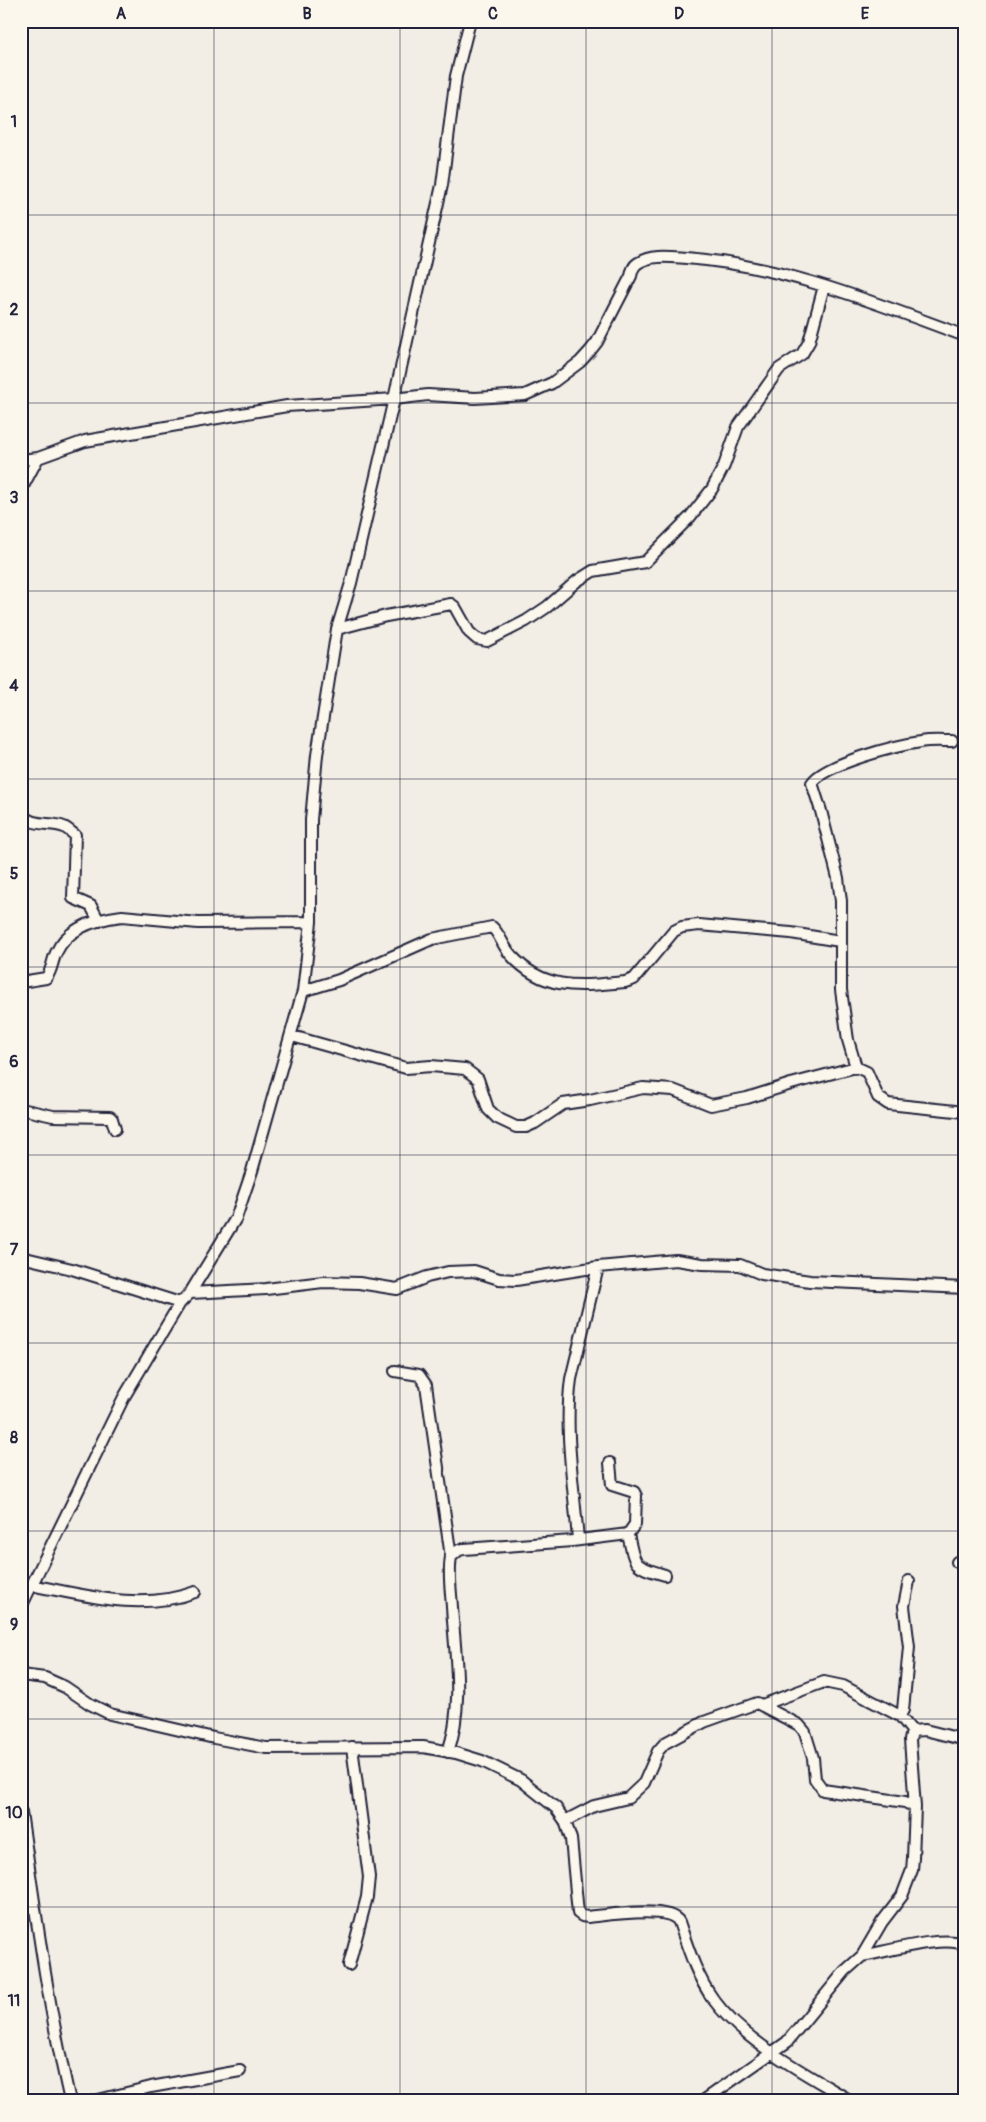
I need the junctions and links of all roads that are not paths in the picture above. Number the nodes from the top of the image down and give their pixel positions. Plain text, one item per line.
1 (470, 21) edge
2 (824, 286) junction
3 (965, 336) edge
4 (394, 400) junction
5 (38, 458) junction
6 (21, 460) edge
7 (21, 490) edge
8 (337, 629) junction
9 (952, 741) dead end
10 (21, 813) edge
11 (99, 921) junction
12 (311, 922) junction
13 (840, 941) junction
14 (21, 982) edge
15 (304, 991) junction
16 (292, 1036) junction
17 (856, 1067) junction
18 (21, 1109) edge
19 (965, 1112) edge
20 (115, 1129) dead end
21 (21, 1257) edge
22 (598, 1267) junction
23 (965, 1288) edge
24 (190, 1293) junction
25 (180, 1303) junction
26 (395, 1371) dead end
27 (610, 1463) dead end
28 (628, 1534) junction
29 (578, 1540) junction
30 (451, 1557) junction
31 (665, 1574) dead end
32 (910, 1581) dead end
33 (30, 1586) junction
34 (195, 1592) dead end
35 (21, 1607) edge
36 (21, 1675) edge
37 (762, 1705) junction
38 (900, 1716) junction
39 (912, 1731) junction
40 (965, 1740) edge
41 (352, 1747) junction
42 (448, 1752) junction
43 (915, 1808) junction
44 (21, 1812) edge
45 (565, 1821) junction
46 (965, 1945) edge
47 (862, 1956) junction
48 (349, 1965) dead end
49 (771, 2054) junction
50 (240, 2071) dead end
51 (70, 2101) edge
52 (94, 2101) edge
53 (703, 2101) edge
54 (851, 2101) edge

1 - 4 street
2 - 3 street
2 - 4 street
2 - 8 street
4 - 5 street
4 - 8 street
5 - 6 street
5 - 7 street
8 - 12 street
9 - 13 street
10 - 11 street
11 - 12 street
11 - 14 street
12 - 15 street
13 - 15 street
13 - 17 street
15 - 16 street
16 - 17 street
16 - 24 street
17 - 19 street
18 - 20 street
21 - 25 street
22 - 23 street
22 - 24 street
22 - 29 street
24 - 25 street
25 - 33 street
26 - 30 street
27 - 28 street
28 - 29 street
28 - 31 street
29 - 30 street
30 - 42 street
32 - 38 street
33 - 34 street
33 - 35 street
36 - 41 street
37 - 38 street
37 - 43 street
37 - 45 street
38 - 39 street
39 - 40 street
39 - 43 street
41 - 42 street
41 - 48 street
42 - 45 street
43 - 47 street
44 - 51 street
45 - 49 street
46 - 47 street
47 - 49 street
49 - 53 street
49 - 54 street
50 - 52 street

